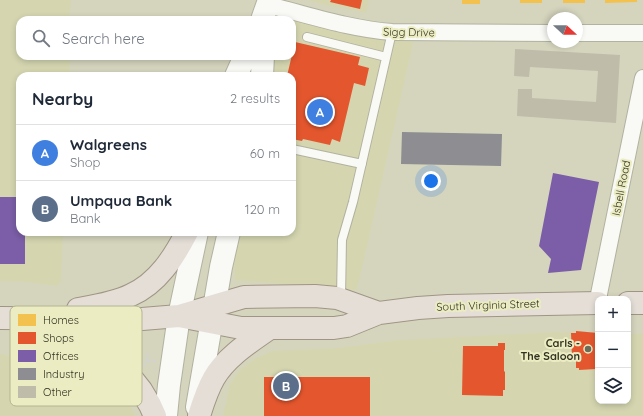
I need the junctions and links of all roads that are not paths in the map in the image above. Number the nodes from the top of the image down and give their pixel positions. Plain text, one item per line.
1 (266, 11) edge
2 (294, 16) edge
3 (296, 16) edge
4 (392, 32) junction
5 (547, 33) edge
6 (583, 33) edge
7 (643, 33) edge
8 (307, 37) dead end
9 (386, 57) junction
10 (243, 60) edge
11 (264, 60) edge
12 (238, 72) edge
13 (262, 72) edge
14 (643, 78) edge
15 (296, 150) edge
16 (362, 164) junction
17 (185, 236) edge
18 (196, 236) edge
19 (228, 236) edge
20 (599, 296) edge
21 (341, 299) junction
22 (595, 301) edge
23 (631, 303) edge
24 (643, 303) edge
25 (94, 306) edge
26 (379, 313) junction
27 (213, 315) junction
28 (178, 316) junction
29 (142, 319) edge
30 (270, 328) junction
31 (142, 392) edge
32 (155, 416) edge
33 (166, 416) edge
34 (197, 416) edge

1 - 2 street, Sigg Drive
3 - 4 street, Sigg Drive
4 - 5 street, Sigg Drive
4 - 9 lane
6 - 7 street
8 - 9 lane
9 - 16 lane
10 - 12 main road
11 - 13 main road
14 - 20 street, Isbell Road
15 - 16 lane
16 - 21 lane
17 - 25 main road
18 - 28 main road
19 - 27 main road
21 - 26 main road, South Virginia Street
21 - 27 main road, South Virginia Street
22 - 26 main road, South Virginia Street
23 - 24 main road
26 - 30 main road, South Virginia Street
27 - 28 main road, South Virginia Street
27 - 30 main road, South Virginia Street
27 - 34 main road
28 - 29 main road, South Virginia Street
28 - 33 main road
30 - 34 main road
31 - 32 main road

